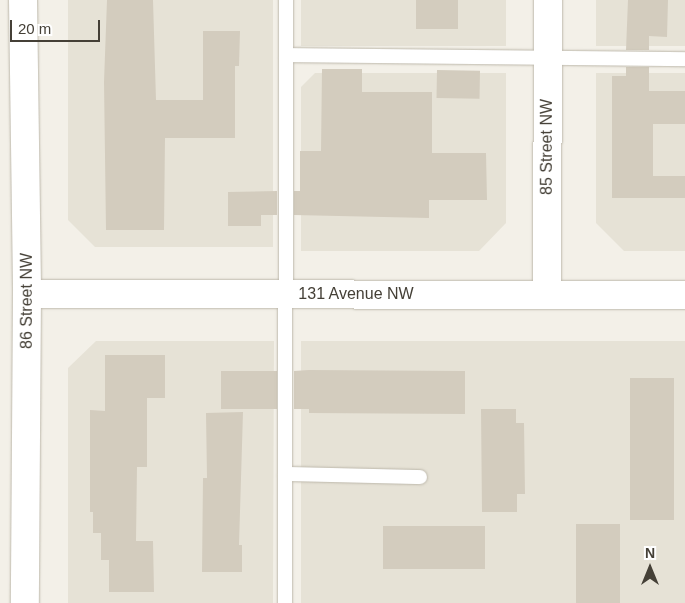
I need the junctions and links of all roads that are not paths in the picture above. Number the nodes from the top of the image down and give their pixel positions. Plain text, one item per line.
1 (23, 0) edge
2 (286, 0) edge
3 (548, 0) edge
4 (286, 55) junction
5 (548, 58) junction
6 (685, 59) edge
7 (547, 293) junction
8 (27, 294) junction
9 (286, 294) junction
10 (685, 295) edge
11 (285, 474) junction
12 (420, 477) dead end
13 (24, 603) edge
14 (285, 603) edge

1 - 8 street, 86 Street NW
2 - 4 lane
3 - 5 street, 85 Street NW
4 - 5 lane
4 - 9 lane
5 - 6 lane
5 - 7 street, 85 Street NW
7 - 9 street, 131 Avenue NW
7 - 10 street, 131 Avenue NW
8 - 9 street, 131 Avenue NW
8 - 13 street, 86 Street NW
9 - 11 lane
11 - 12 lane
11 - 14 lane

